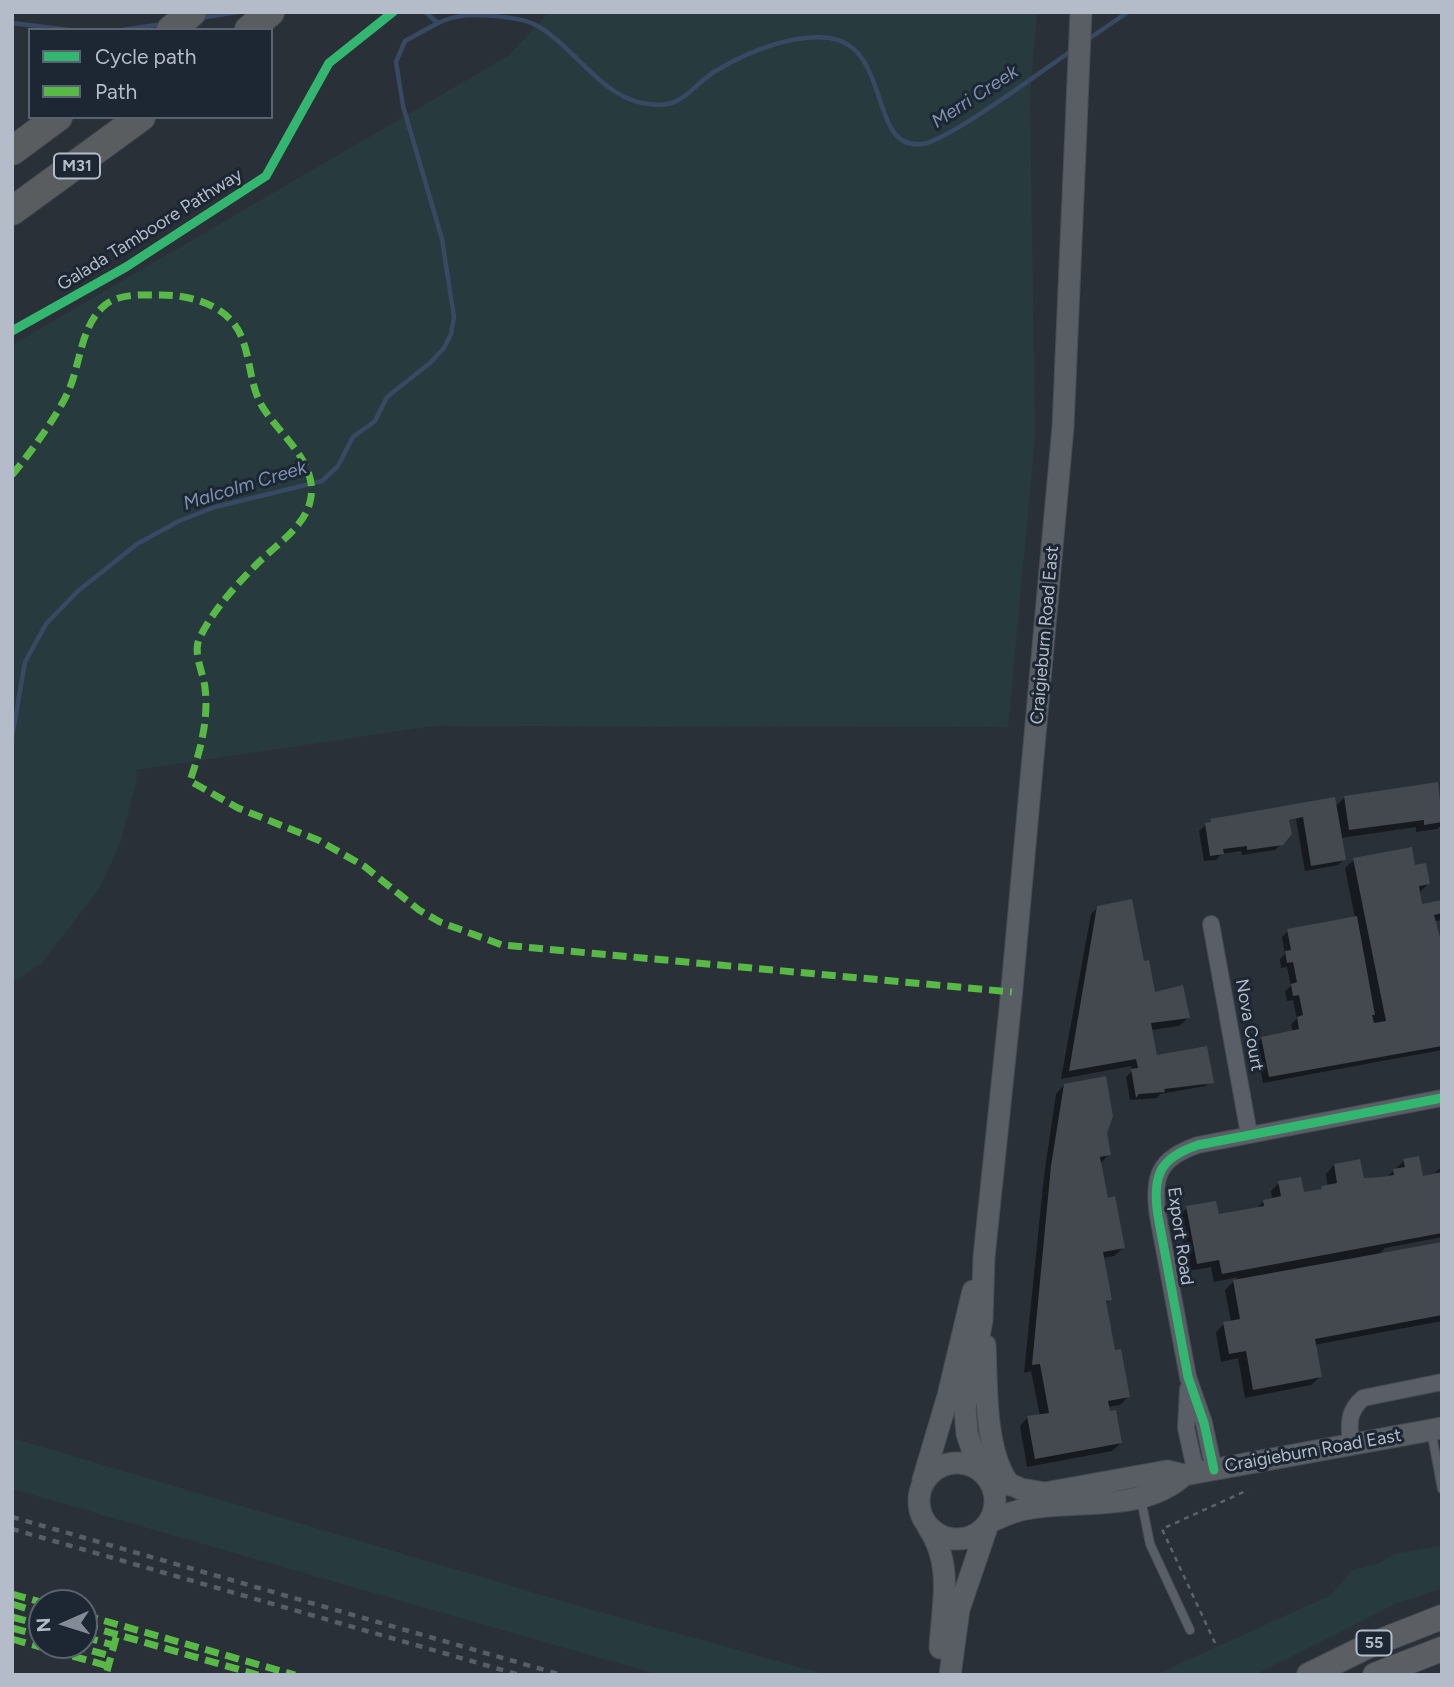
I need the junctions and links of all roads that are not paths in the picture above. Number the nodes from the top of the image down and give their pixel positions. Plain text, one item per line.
1 (192, 12) edge
2 (270, 12) edge
3 (1081, 12) edge
4 (173, 28) edge
5 (252, 28) edge
6 (55, 119) edge
7 (138, 119) edge
8 (12, 151) edge
9 (12, 211) edge
10 (1211, 924) dead end
11 (1442, 1098) edge
12 (1249, 1134) junction
13 (984, 1257) junction
14 (983, 1303) junction
15 (1442, 1382) edge
16 (1436, 1429) edge
17 (1351, 1445) junction
18 (981, 1471) junction
19 (1198, 1473) junction
20 (1010, 1485) junction
21 (920, 1489) junction
22 (1442, 1489) edge
23 (1140, 1496) junction
24 (989, 1523) junction
25 (927, 1525) junction
26 (1442, 1617) edge
27 (1190, 1629) dead end
28 (1442, 1649) edge
29 (940, 1675) edge
30 (950, 1675) edge
31 (1309, 1675) edge
32 (1375, 1675) edge

1 - 4 highway
2 - 5 highway
3 - 13 main road, Craigieburn Road East
6 - 8 highway
7 - 9 highway, M31
10 - 12 street, Nova Court
11 - 12 street, Export Road
12 - 19 street, Export Road
13 - 14 main road, Craigieburn Road East
13 - 21 main road, Craigieburn Road East
14 - 18 main road, Craigieburn Road East
14 - 20 main road
15 - 17 street
16 - 17 main road, Craigieburn Road East
16 - 22 lane
17 - 19 main road, Craigieburn Road East
18 - 20 main road, Craigieburn Road East
18 - 21 main road
18 - 24 main road
19 - 20 main road, Craigieburn Road East
19 - 23 main road, Craigieburn Road East
21 - 25 main road
23 - 24 main road, Craigieburn Road East
23 - 27 lane
24 - 25 main road
24 - 30 main road
25 - 29 main road
26 - 31 highway, 55
28 - 32 highway, 55

